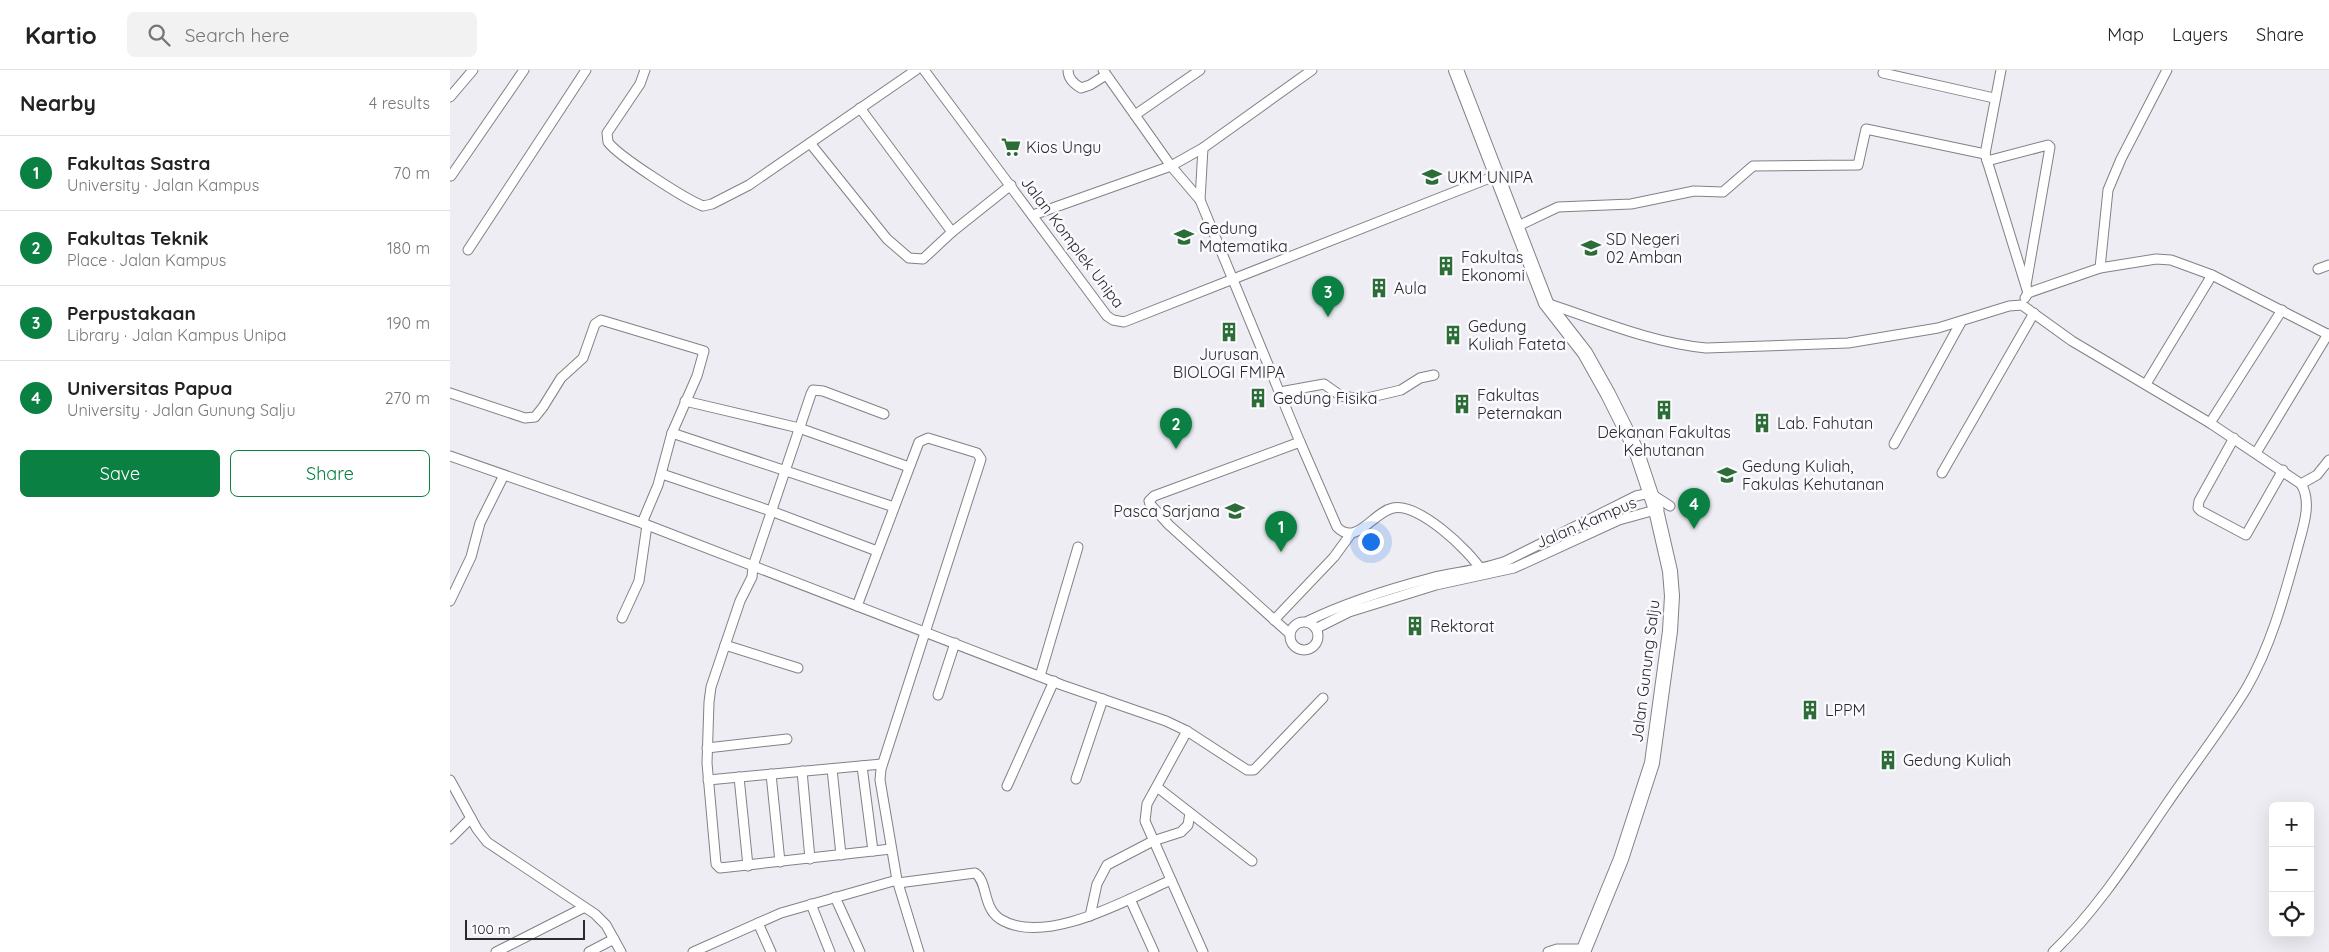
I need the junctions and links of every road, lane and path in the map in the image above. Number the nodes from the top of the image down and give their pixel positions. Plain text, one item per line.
1 (473, 70) edge
2 (524, 70) edge
3 (586, 70) edge
4 (645, 70) edge
5 (916, 70) edge
6 (924, 70) edge
7 (1068, 70) edge
8 (1200, 70) edge
9 (1312, 70) edge
10 (1456, 70) edge
11 (2001, 70) edge
12 (2167, 70) edge
13 (1104, 72) edge
14 (1882, 73) dead end
15 (450, 97) edge
16 (1994, 98) junction
17 (860, 108) junction
18 (1135, 115) junction
19 (810, 142) junction
20 (1203, 148) junction
21 (1986, 158) junction
22 (1171, 166) junction
23 (451, 176) dead end
24 (1496, 176) junction
25 (1011, 185) junction
26 (1200, 200) junction
27 (1033, 215) junction
28 (1516, 227) junction
29 (952, 232) junction
30 (468, 250) dead end
31 (2329, 265) edge
32 (2100, 268) junction
33 (2318, 269) dead end
34 (2212, 275) junction
35 (1232, 280) junction
36 (2027, 289) junction
37 (1546, 303) junction
38 (2022, 305) junction
39 (2282, 310) junction
40 (2034, 312) junction
41 (1961, 322) junction
42 (2328, 334) edge
43 (1434, 374) dead end
44 (2146, 384) junction
45 (1280, 392) junction
46 (450, 393) edge
47 (685, 400) junction
48 (884, 414) dead end
49 (2210, 423) junction
50 (799, 428) junction
51 (672, 433) junction
52 (2234, 438) junction
53 (1300, 442) junction
54 (1894, 444) dead end
55 (2256, 453) junction
56 (450, 456) edge
57 (2329, 460) edge
58 (909, 467) junction
59 (785, 469) junction
60 (2283, 470) junction
61 (1942, 473) dead end
62 (662, 474) junction
63 (504, 475) junction
64 (2301, 484) junction
65 (1650, 493) junction
66 (894, 507) junction
67 (1656, 510) junction
68 (771, 511) junction
69 (645, 524) junction
70 (1350, 535) junction
71 (1078, 547) dead end
72 (878, 551) junction
73 (1465, 552) junction
74 (753, 566) junction
75 (1482, 571) junction
76 (1463, 575) junction
77 (450, 600) edge
78 (1357, 605) junction
79 (857, 606) junction
80 (622, 618) dead end
81 (1274, 620) junction
82 (1308, 622) junction
83 (1317, 628) junction
84 (924, 632) junction
85 (1290, 634) junction
86 (955, 644) junction
87 (725, 645) junction
88 (798, 668) dead end
89 (1040, 676) junction
90 (1054, 681) junction
91 (938, 695) dead end
92 (1323, 698) dead end
93 (1103, 699) junction
94 (1187, 731) junction
95 (787, 739) dead end
96 (707, 748) junction
97 (882, 764) junction
98 (862, 766) junction
99 (832, 769) junction
100 (802, 771) junction
101 (771, 774) junction
102 (739, 777) junction
103 (1076, 779) dead end
104 (450, 780) edge
105 (708, 780) junction
106 (1007, 786) dead end
107 (1157, 787) junction
108 (1190, 813) junction
109 (471, 818) junction
110 (450, 839) edge
111 (1153, 841) junction
112 (891, 849) junction
113 (873, 851) junction
114 (841, 855) junction
115 (810, 859) junction
116 (1252, 861) dead end
117 (780, 862) junction
118 (748, 866) junction
119 (1171, 880) junction
120 (897, 882) junction
121 (835, 897) junction
122 (1130, 899) junction
123 (811, 904) junction
124 (583, 908) junction
125 (1090, 916) junction
126 (758, 923) junction
127 (614, 939) junction
128 (710, 949) edge
129 (1583, 951) edge
130 (496, 952) edge
131 (589, 952) edge
132 (621, 952) edge
133 (693, 952) edge
134 (771, 952) edge
135 (830, 952) edge
136 (860, 952) edge
137 (919, 952) edge
138 (1154, 952) edge
139 (1204, 952) edge
140 (1548, 952) edge
141 (2053, 952) edge

1 - 15 street
2 - 23 street
3 - 30 street
4 - 19 street
5 - 17 street
6 - 25 street, Jalan Komplek Unipa
7 - 13 street
8 - 18 street
9 - 20 street
10 - 24 main road, Jalan Gunung Salju
11 - 16 street
12 - 32 street
13 - 18 street
14 - 16 street
16 - 21 street
17 - 19 street
17 - 29 street
18 - 22 street
19 - 29 street
20 - 22 street
20 - 26 street
21 - 28 street
21 - 36 street
21 - 36 street
22 - 26 street
22 - 27 street
24 - 28 main road, Jalan Gunung Salju
24 - 35 street, Jalan Komplek Unipa
25 - 27 street, Jalan Komplek Unipa
25 - 29 street
26 - 35 street
27 - 35 street, Jalan Komplek Unipa
28 - 37 main road, Jalan Gunung Salju
31 - 33 street
32 - 34 street
32 - 36 street
34 - 39 street
34 - 44 street
35 - 45 street
36 - 38 street
37 - 41 street
37 - 65 main road, Jalan Gunung Salju
38 - 40 street
38 - 41 street
39 - 42 street
39 - 49 street
40 - 44 street
40 - 61 street
41 - 54 street
42 - 55 street
43 - 45 street
44 - 49 street
45 - 53 street
46 - 47 street
47 - 50 street
47 - 51 street
48 - 50 street
49 - 52 street
50 - 58 street
50 - 59 street
51 - 59 street
51 - 62 street
52 - 55 street
52 - 60 street
53 - 70 street
53 - 81 street
55 - 60 street
56 - 63 street
57 - 64 street
58 - 66 street
58 - 84 street
59 - 66 street
59 - 68 street
60 - 64 street
62 - 68 street
62 - 69 street
63 - 69 street
63 - 77 street
64 - 141 street
65 - 67 main road, Jalan Gunung Salju
65 - 75 street, Jalan Kampus
66 - 72 street
67 - 75 street, Jalan Kampus
67 - 129 main road, Jalan Gunung Salju
68 - 72 street
68 - 74 street
69 - 74 street
69 - 80 street
70 - 73 street
70 - 81 street
71 - 89 street
72 - 79 street
73 - 75 street
73 - 76 street
74 - 79 street
74 - 87 street
75 - 76 street, Jalan Kampus
76 - 78 street, Jalan Kampus
78 - 82 street, Jalan Kampus
78 - 83 street, Jalan Kampus
79 - 84 street
81 - 85 street
82 - 83 street
82 - 85 street, Jalan Kampus
83 - 85 street
84 - 86 street
84 - 97 street
86 - 89 street
86 - 91 street
87 - 88 street
87 - 96 street
89 - 90 street
90 - 93 street
90 - 106 street
92 - 94 street
93 - 94 street
93 - 103 street
94 - 107 street
95 - 96 street
96 - 105 street
97 - 98 street
97 - 112 street
98 - 99 street
98 - 113 street
99 - 100 street
99 - 114 street
100 - 101 street
100 - 115 street
101 - 102 street
101 - 117 street
102 - 105 street
102 - 118 street
104 - 109 street
105 - 118 street
107 - 108 street
107 - 111 street
108 - 111 street
108 - 116 street
109 - 110 street
109 - 124 street
111 - 119 street
111 - 125 street
112 - 113 street
112 - 120 street
113 - 114 street
114 - 115 street
115 - 117 street
117 - 118 street
119 - 122 street
119 - 139 street
120 - 121 street
120 - 125 street
120 - 137 street
121 - 123 street
121 - 136 street
122 - 125 street
122 - 138 street
123 - 126 street
123 - 135 street
124 - 127 street
124 - 130 street
126 - 128 street
126 - 134 street
127 - 131 street
127 - 132 street
128 - 133 street
129 - 140 street

